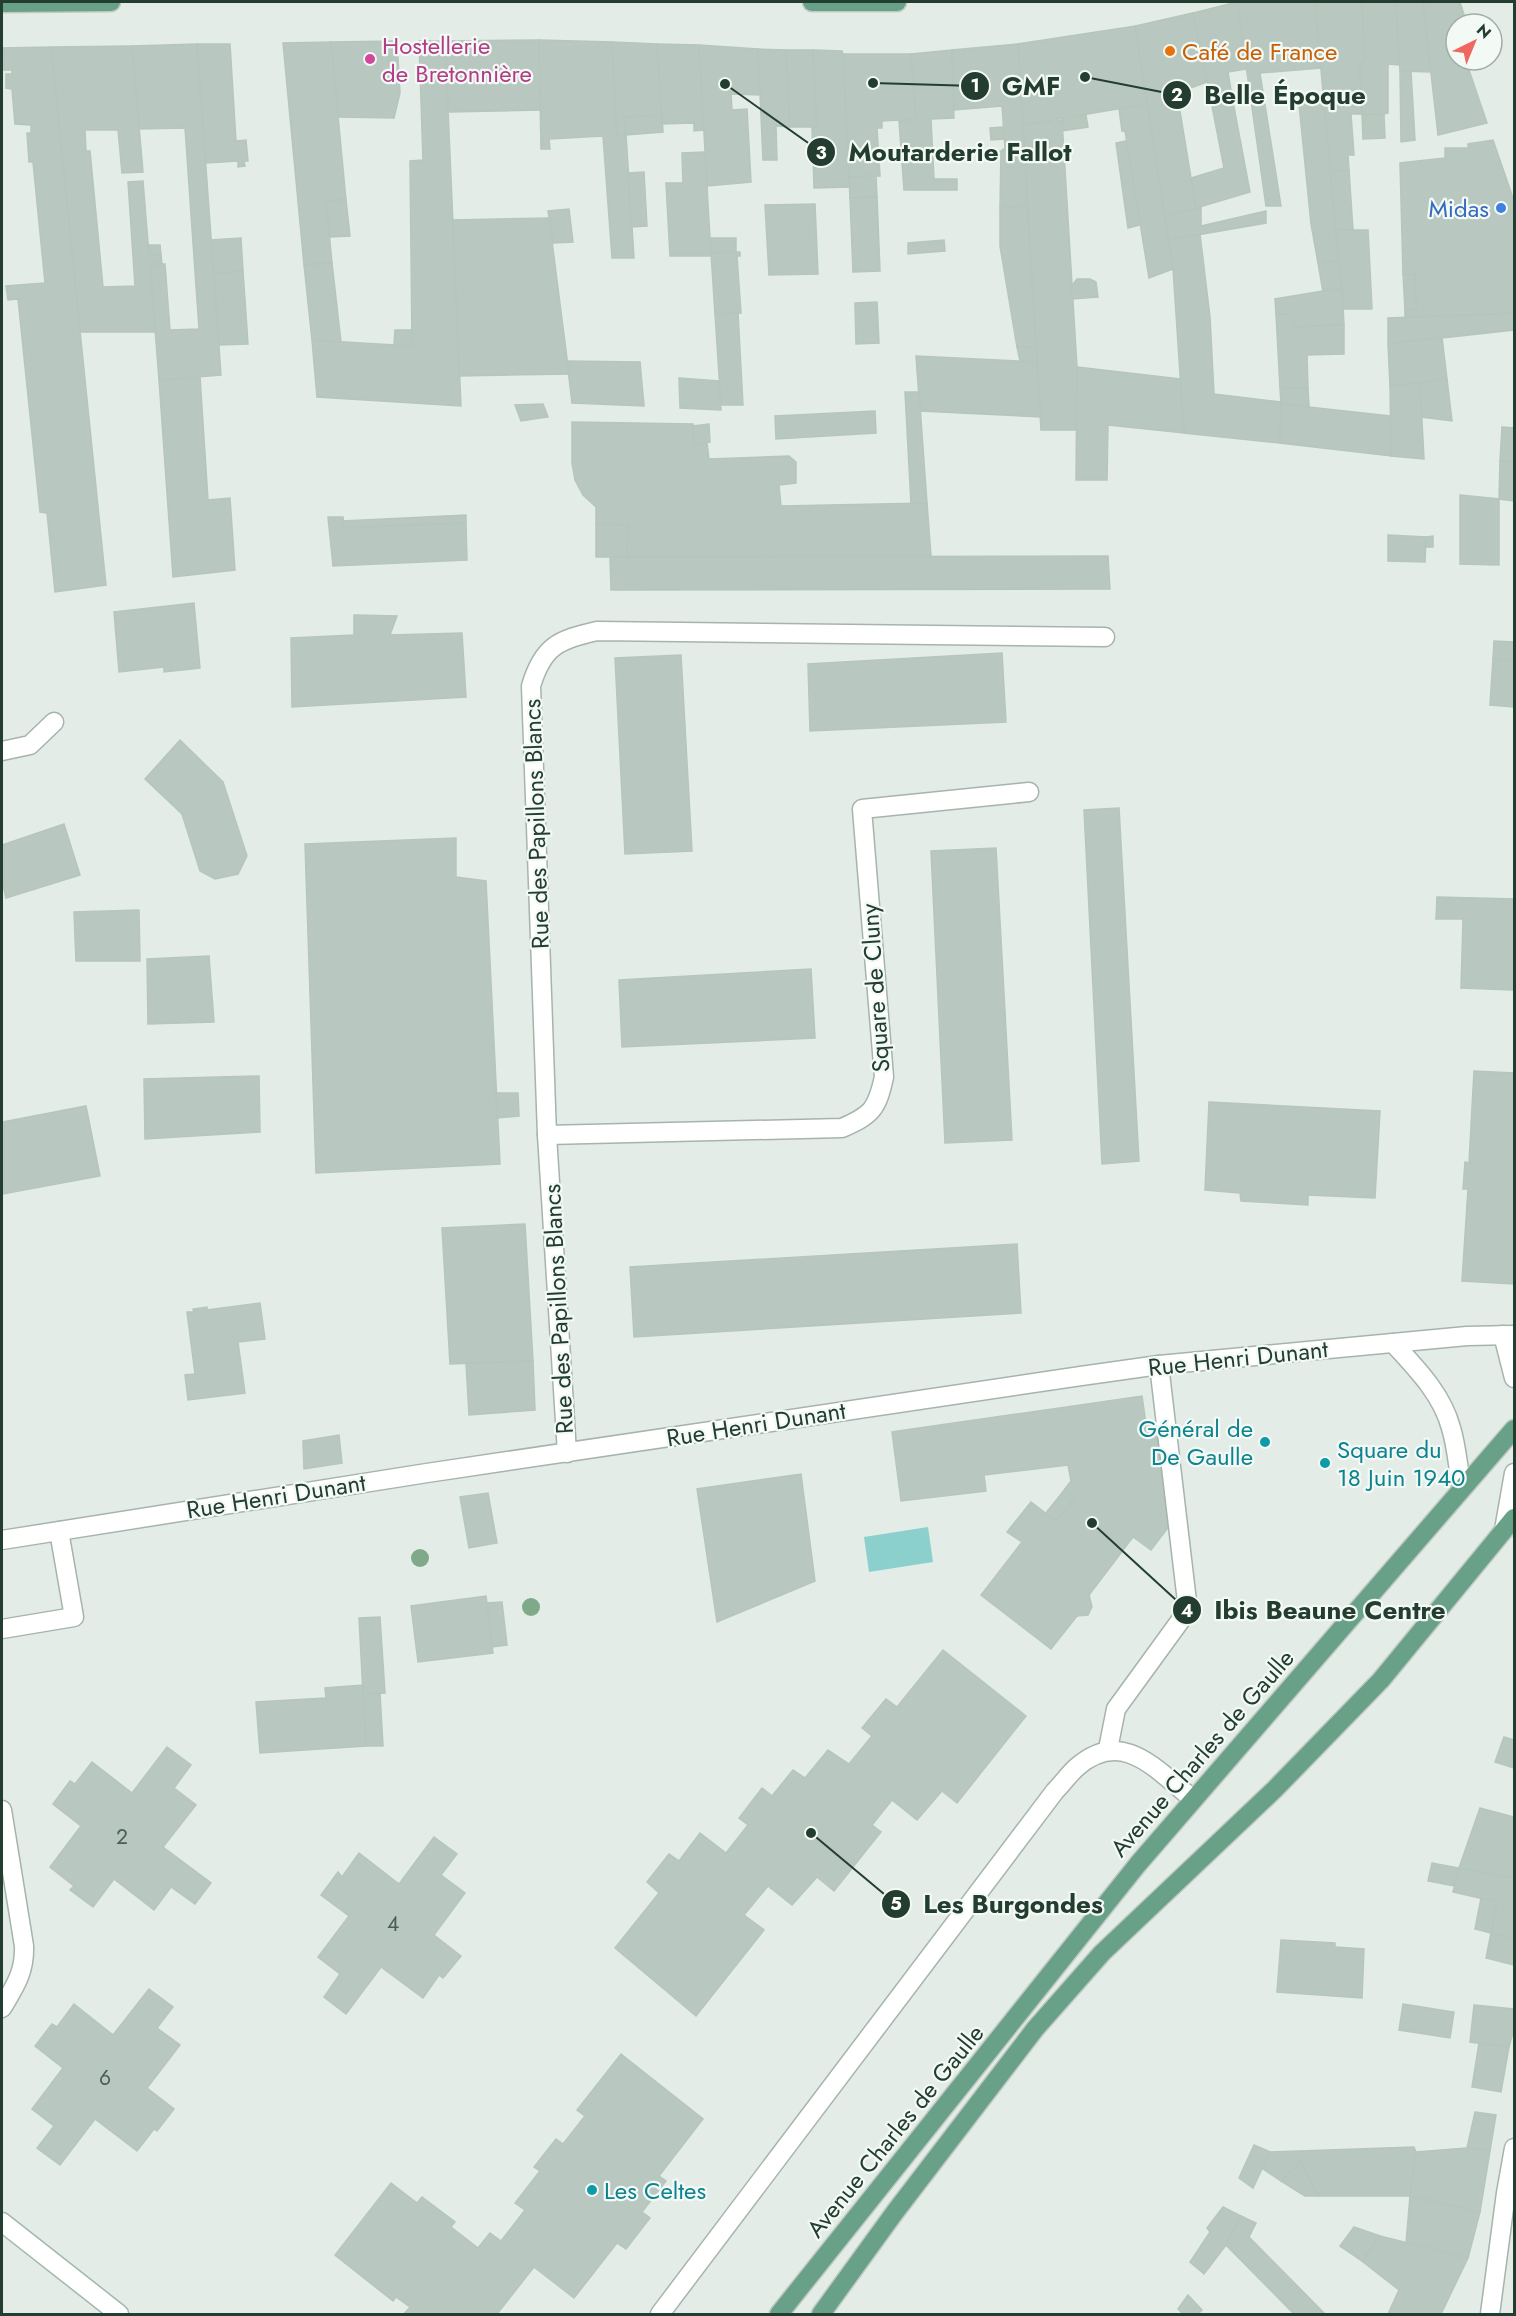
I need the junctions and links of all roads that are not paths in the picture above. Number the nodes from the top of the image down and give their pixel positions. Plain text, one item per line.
1 (111, 2) edge
2 (812, 2) edge
3 (897, 2) edge
4 (2, 3) edge
5 (1105, 637) dead end
6 (54, 723) dead end
7 (2, 750) edge
8 (1029, 792) dead end
9 (547, 1135) junction
10 (1509, 1335) edge
11 (1393, 1343) junction
12 (1160, 1365) junction
13 (1515, 1378) edge
14 (1515, 1429) edge
15 (567, 1453) junction
16 (1515, 1473) edge
17 (1462, 1489) junction
18 (1509, 1524) edge
19 (59, 1531) junction
20 (2, 1540) edge
21 (2, 1629) edge
22 (1108, 1749) junction
23 (1193, 1799) junction
24 (2, 1810) edge
25 (2, 2008) edge
26 (1515, 2148) edge
27 (1510, 2193) edge
28 (2, 2222) edge
29 (119, 2314) edge
30 (660, 2314) edge
31 (779, 2314) edge
32 (820, 2314) edge
33 (1490, 2314) edge

1 - 4 main road
2 - 3 main road
5 - 9 street, Rue des Papillons Blancs
6 - 7 street
8 - 9 street, Square de Cluny
9 - 15 street, Rue des Papillons Blancs
10 - 11 street, Rue Henri Dunant
10 - 13 street
11 - 12 street, Rue Henri Dunant
11 - 17 street
12 - 15 street, Rue Henri Dunant
12 - 22 street
14 - 17 main road, Avenue Charles de Gaulle
15 - 19 street, Rue Henri Dunant
16 - 18 street
17 - 23 main road, Avenue Charles de Gaulle
18 - 32 main road, Avenue Charles de Gaulle
19 - 20 street, Rue Henri Dunant
19 - 21 street
22 - 23 street
22 - 30 street
23 - 31 main road, Avenue Charles de Gaulle
24 - 25 street
26 - 27 street
27 - 33 street
28 - 29 street

